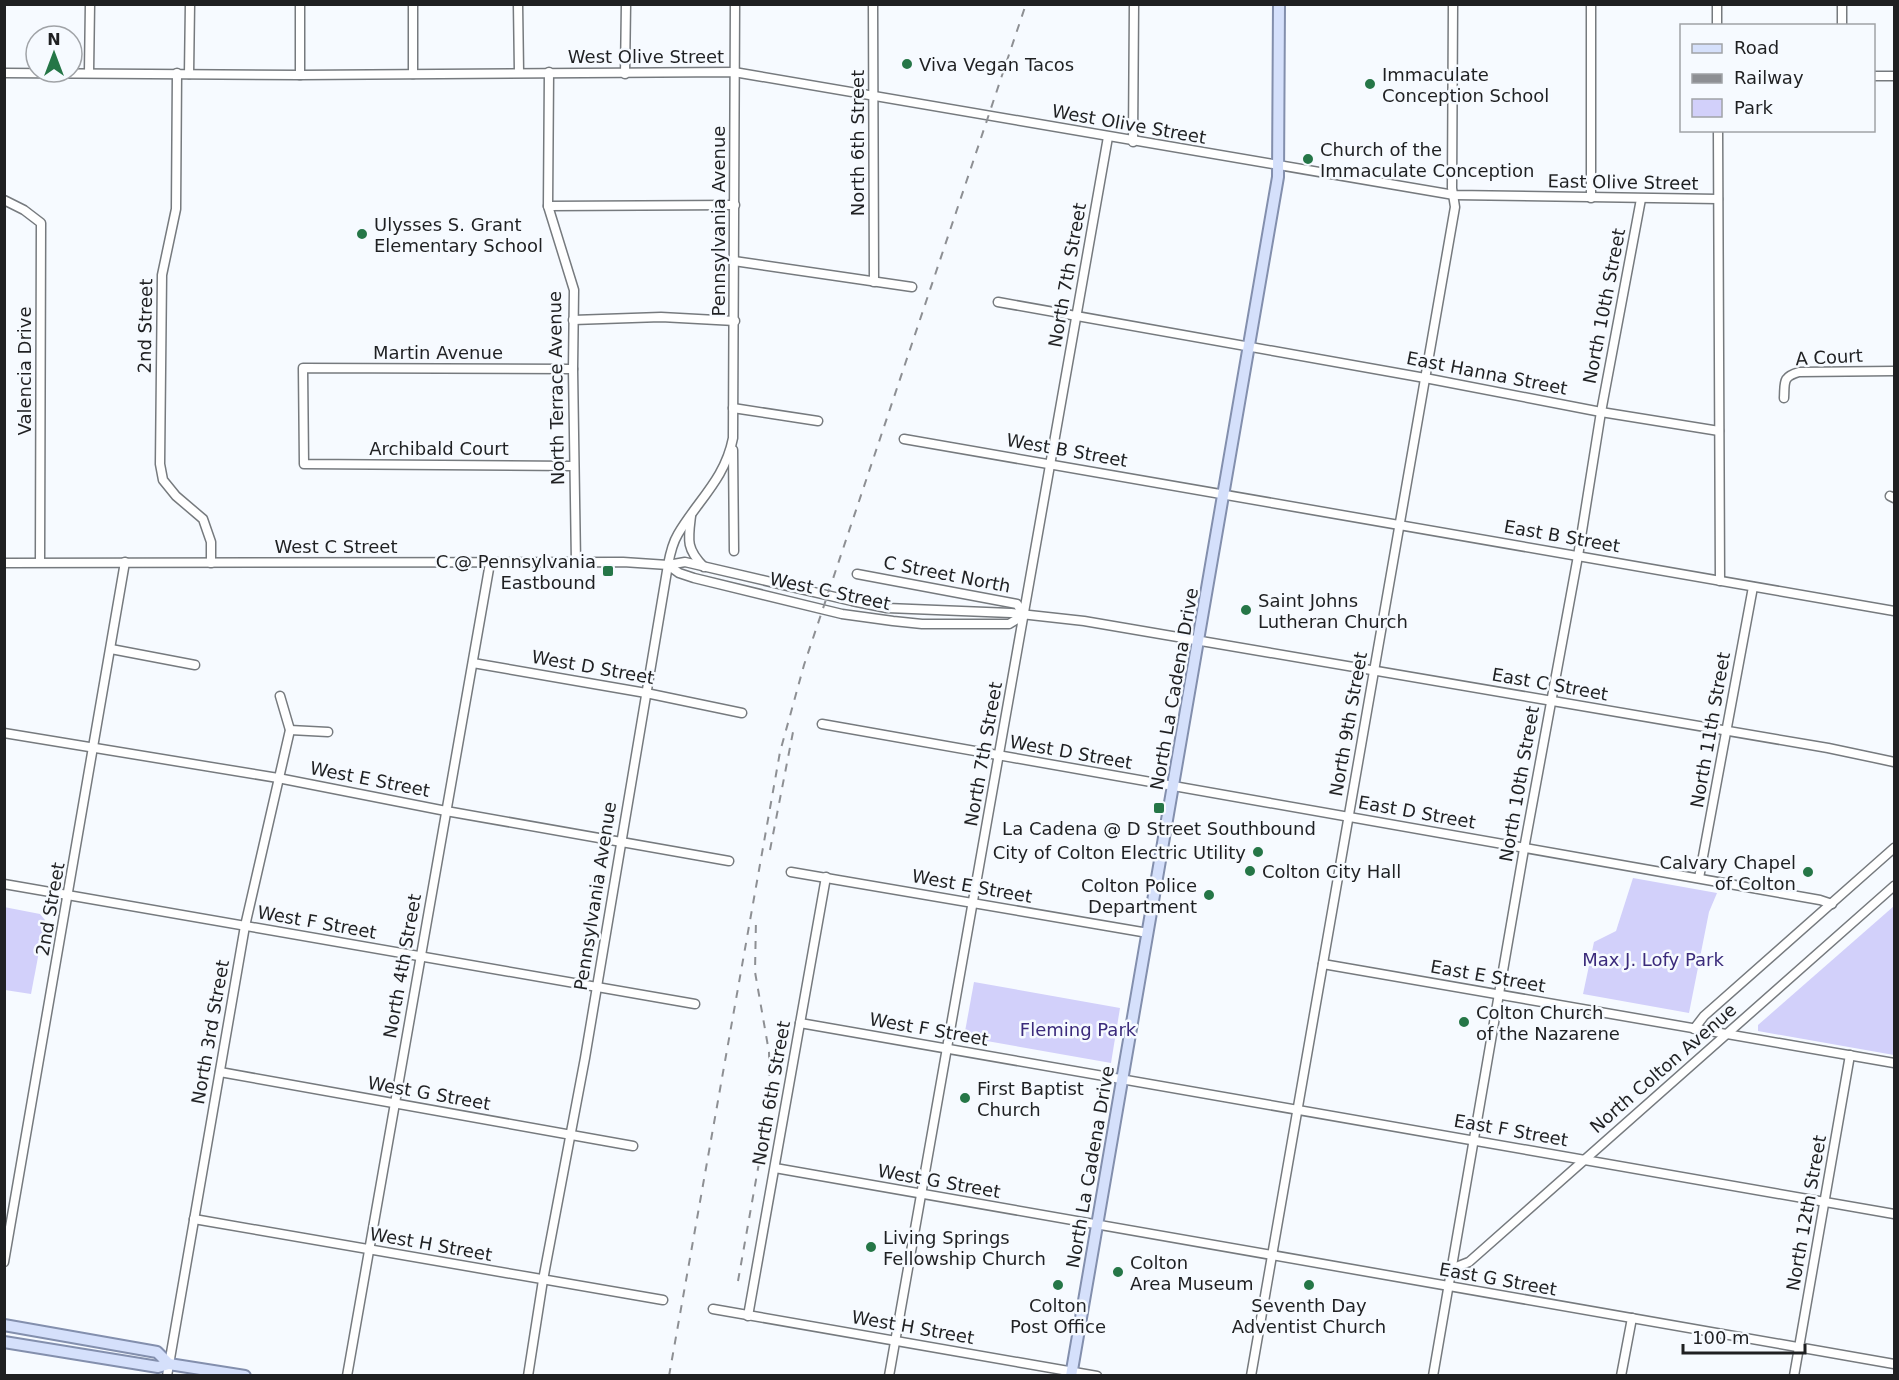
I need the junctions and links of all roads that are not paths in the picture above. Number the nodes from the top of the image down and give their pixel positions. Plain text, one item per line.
1 (90, 4) edge
2 (190, 4) edge
3 (300, 4) edge
4 (413, 4) edge
5 (518, 4) edge
6 (626, 4) edge
7 (735, 4) edge
8 (873, 4) edge
9 (1134, 4) edge
10 (1279, 4) edge
11 (1453, 4) edge
12 (1591, 4) edge
13 (1717, 4) edge
14 (1842, 4) edge
15 (1717, 24) edge
16 (1842, 24) edge
17 (89, 72) junction
18 (519, 72) junction
19 (549, 72) junction
20 (734, 72) junction
21 (4, 73) edge
22 (177, 74) junction
23 (189, 74) junction
24 (413, 74) junction
25 (625, 74) junction
26 (300, 75) junction
27 (1875, 76) edge
28 (1894, 76) edge
29 (873, 97) junction
30 (1718, 132) edge
31 (1108, 137) junction
32 (1133, 142) junction
33 (1279, 167) junction
34 (1454, 195) junction
35 (1591, 198) junction
36 (1641, 199) junction
37 (1718, 199) junction
38 (4, 200) edge
39 (735, 205) junction
40 (548, 206) junction
41 (734, 261) junction
42 (874, 282) junction
43 (912, 288) dead end
44 (998, 302) dead end
45 (1076, 317) junction
46 (573, 320) junction
47 (735, 321) junction
48 (1250, 348) junction
49 (573, 369) junction
50 (1894, 371) edge
51 (1425, 378) junction
52 (1784, 398) dead end
53 (734, 408) junction
54 (1601, 412) junction
55 (818, 421) dead end
56 (1719, 431) junction
57 (733, 438) junction
58 (904, 439) dead end
59 (304, 464) joint
60 (1051, 464) junction
61 (573, 466) junction
62 (1225, 494) junction
63 (691, 516) junction
64 (1399, 524) junction
65 (734, 551) dead end
66 (1578, 556) junction
67 (40, 562) junction
68 (125, 562) junction
69 (4, 563) edge
70 (211, 563) junction
71 (490, 563) junction
72 (576, 563) junction
73 (668, 565) junction
74 (704, 567) junction
75 (857, 574) dead end
76 (1720, 581) junction
77 (1753, 587) junction
78 (1894, 611) edge
79 (1024, 615) junction
80 (1199, 641) junction
81 (111, 649) junction
82 (473, 663) junction
83 (195, 665) dead end
84 (1374, 670) junction
85 (646, 693) junction
86 (280, 696) dead end
87 (1551, 701) junction
88 (742, 713) dead end
89 (822, 724) dead end
90 (290, 730) junction
91 (1727, 731) junction
92 (328, 732) dead end
93 (4, 733) edge
94 (94, 749) junction
95 (1000, 756) junction
96 (1894, 762) edge
97 (278, 778) junction
98 (1173, 786) junction
99 (446, 811) junction
100 (1349, 817) junction
101 (620, 842) junction
102 (1894, 848) edge
103 (1524, 849) junction
104 (729, 861) dead end
105 (791, 872) dead end
106 (826, 877) junction
107 (1700, 878) junction
108 (4, 884) edge
109 (1894, 886) edge
110 (68, 896) junction
111 (973, 904) junction
112 (1832, 904) junction
113 (245, 926) junction
114 (1148, 933) junction
115 (420, 957) junction
116 (1323, 964) junction
117 (596, 987) junction
118 (1499, 994) junction
119 (695, 1004) dead end
120 (800, 1023) junction
121 (1694, 1029) junction
122 (1727, 1034) junction
123 (948, 1049) junction
124 (1850, 1055) junction
125 (1894, 1063) edge
126 (220, 1072) junction
127 (1122, 1079) junction
128 (394, 1103) junction
129 (1298, 1110) junction
130 (571, 1135) junction
131 (1473, 1140) junction
132 (633, 1146) dead end
133 (1584, 1160) junction
134 (775, 1168) junction
135 (921, 1194) junction
136 (1824, 1202) junction
137 (1894, 1214) edge
138 (194, 1219) junction
139 (1097, 1226) junction
140 (369, 1249) junction
141 (1272, 1255) junction
142 (4, 1262) edge
143 (1451, 1269) junction
144 (543, 1280) junction
145 (1448, 1288) junction
146 (663, 1300) dead end
147 (713, 1310) dead end
148 (748, 1316) junction
149 (1632, 1318) junction
150 (4, 1325) edge
151 (895, 1340) junction
152 (4, 1342) edge
153 (1799, 1347) junction
154 (169, 1364) junction
155 (1894, 1364) edge
156 (1071, 1373) edge
157 (167, 1376) edge
158 (245, 1376) edge
159 (347, 1376) edge
160 (528, 1376) edge
161 (889, 1376) edge
162 (1097, 1376) edge
163 (1251, 1376) edge
164 (1433, 1376) edge
165 (1621, 1376) edge
166 (1794, 1376) edge

1 - 17 street
2 - 23 street
3 - 26 street
4 - 24 street
5 - 18 street
6 - 25 street
7 - 20 street, Pennsylvania Avenue
8 - 29 street, North 6th Street
9 - 32 street
10 - 33 main road, North La Cadena Drive
11 - 34 street, North 9th Street
12 - 35 street
13 - 15 street
14 - 16 street
17 - 21 street, West Olive Street
17 - 22 street, West Olive Street
18 - 19 street, West Olive Street
18 - 24 street, West Olive Street
19 - 25 street, West Olive Street
19 - 40 street, North Terrace Avenue
20 - 25 street, West Olive Street
20 - 29 street, West Olive Street
20 - 39 street, Pennsylvania Avenue
22 - 23 street, West Olive Street
22 - 70 street, 2nd Street
23 - 26 street, West Olive Street
24 - 26 street, West Olive Street
27 - 28 street
29 - 31 street, West Olive Street
29 - 42 street, North 6th Street
30 - 37 street
31 - 32 street, West Olive Street
31 - 45 street, North 7th Street
32 - 33 street, West Olive Street
33 - 34 street, East Olive Street
33 - 48 main road, North La Cadena Drive
34 - 35 street, East Olive Street
34 - 51 street, North 9th Street
35 - 36 street, East Olive Street
36 - 37 street, East Olive Street
36 - 54 street, North 10th Street
37 - 56 street
38 - 67 street, Valencia Drive
39 - 40 street
39 - 41 street, Pennsylvania Avenue
40 - 46 street, North Terrace Avenue
41 - 42 street
41 - 47 street, Pennsylvania Avenue
42 - 43 street
44 - 45 street, East Hanna Street
45 - 48 street, East Hanna Street
45 - 60 street, North 7th Street
46 - 47 street
46 - 49 street, North Terrace Avenue
47 - 53 street, Pennsylvania Avenue
48 - 51 street, East Hanna Street
48 - 62 main road, North La Cadena Drive
49 - 59 street, Martin Avenue
49 - 61 street, North Terrace Avenue
50 - 52 street, A Court
51 - 54 street, East Hanna Street
51 - 64 street, North 9th Street
53 - 55 street
53 - 57 street, Pennsylvania Avenue
54 - 56 street, East Hanna Street
54 - 66 street, North 10th Street
56 - 76 street
57 - 63 street, Pennsylvania Avenue
57 - 65 street, Pennsylvania Avenue
58 - 60 street, West B Street
59 - 61 street, Archibald Court
60 - 62 street, West B Street
60 - 79 street, North 7th Street
61 - 72 street, North Terrace Avenue
62 - 64 street, East B Street
62 - 80 main road, North La Cadena Drive
63 - 73 street, Pennsylvania Avenue
63 - 74 street
64 - 66 street, East B Street
64 - 84 street, North 9th Street
66 - 76 street, East B Street
66 - 87 street, North 10th Street
67 - 68 street, West C Street
67 - 69 street, West C Street
68 - 70 street, West C Street
68 - 81 street, 2nd Street
70 - 71 street, West C Street
71 - 72 street, West C Street
71 - 82 street, North 4th Street
72 - 73 street, West C Street
73 - 74 street, West C Street
73 - 79 street, West C Street
73 - 85 street, Pennsylvania Avenue
74 - 79 street, West C Street
75 - 79 street, C Street North
76 - 77 street, East B Street
77 - 78 street, East B Street
77 - 91 street, North 11th Street
79 - 80 street, West C Street
79 - 95 street, North 7th Street
80 - 84 street, East C Street
80 - 98 main road, North La Cadena Drive
81 - 83 street
81 - 94 street, 2nd Street
82 - 85 street, West D Street
82 - 99 street, North 4th Street
84 - 87 street, East C Street
84 - 100 street, North 9th Street
85 - 88 street, West D Street
85 - 101 street, Pennsylvania Avenue
86 - 90 street
87 - 91 street, East C Street
87 - 103 street, North 10th Street
89 - 95 street, West D Street
90 - 92 street
90 - 97 street, North 3rd Street
91 - 96 street, East C Street
91 - 107 street, North 11th Street
93 - 94 street, West E Street
94 - 97 street, West E Street
94 - 110 street, 2nd Street
95 - 98 street, West D Street
95 - 111 street, North 7th Street
97 - 99 street, West E Street
97 - 113 street, North 3rd Street
98 - 100 street, East D Street
98 - 114 main road, North La Cadena Drive
99 - 101 street, West E Street
99 - 115 street, North 4th Street
100 - 103 street, East D Street
100 - 116 street, North 9th Street
101 - 104 street, West E Street
101 - 117 street, Pennsylvania Avenue
102 - 112 street, North Colton Avenue
103 - 107 street, East D Street
103 - 118 street, North 10th Street
105 - 106 street, West E Street
106 - 111 street, West E Street
106 - 120 street, North 6th Street
107 - 112 street, East D Street
108 - 110 street, West F Street
109 - 122 street, North Colton Avenue
110 - 113 street, West F Street
110 - 142 street, 2nd Street
111 - 114 street, West E Street
111 - 123 street, North 7th Street
112 - 121 street, North Colton Avenue
113 - 115 street, West F Street
113 - 126 street, North 3rd Street
114 - 127 main road, North La Cadena Drive
115 - 117 street, West F Street
115 - 128 street, North 4th Street
116 - 118 street, East E Street
116 - 129 street, North 9th Street
117 - 119 street, West F Street
117 - 130 street, Pennsylvania Avenue
118 - 121 street, East E Street
118 - 131 street, North 10th Street
120 - 123 street, West F Street
120 - 134 street, North 6th Street
121 - 122 street, East E Street
122 - 124 street, East E Street
122 - 133 street, North Colton Avenue
123 - 127 street, West F Street
123 - 135 street, North 7th Street
124 - 125 street, East E Street
124 - 136 street, North 12th Street
126 - 128 street, West G Street
126 - 138 street, North 3rd Street
127 - 129 street, East F Street
127 - 139 main road, North La Cadena Drive
128 - 130 street, West G Street
128 - 140 street, North 4th Street
129 - 131 street, East F Street
129 - 141 street, North 9th Street
130 - 132 street, West G Street
130 - 144 street, Pennsylvania Avenue
131 - 133 street, East F Street
131 - 143 street, North 10th Street
133 - 136 street, East F Street
133 - 143 street, North Colton Avenue
134 - 135 street, West G Street
134 - 148 street, North 6th Street
135 - 139 street, West G Street
135 - 151 street, North 7th Street
136 - 137 street, East F Street
136 - 153 street, North 12th Street
138 - 140 street, West H Street
138 - 154 street, North 3rd Street
139 - 141 street, East G Street
139 - 156 main road, North La Cadena Drive
140 - 144 street, West H Street
140 - 159 street, North 4th Street
141 - 145 street, East G Street
141 - 163 street, North 9th Street
143 - 145 street, North 10th Street
144 - 146 street, West H Street
144 - 160 street, Pennsylvania Avenue
145 - 149 street, East G Street
145 - 164 street, North 10th Street
147 - 148 street, West H Street
148 - 151 street, West H Street
149 - 153 street, East G Street
149 - 165 street
150 - 154 main road
151 - 156 street, West H Street
151 - 161 street, North 7th Street
152 - 154 main road
153 - 155 street, East G Street
153 - 166 street, North 12th Street
154 - 157 street, North 3rd Street
154 - 158 main road
156 - 162 street, West H Street

